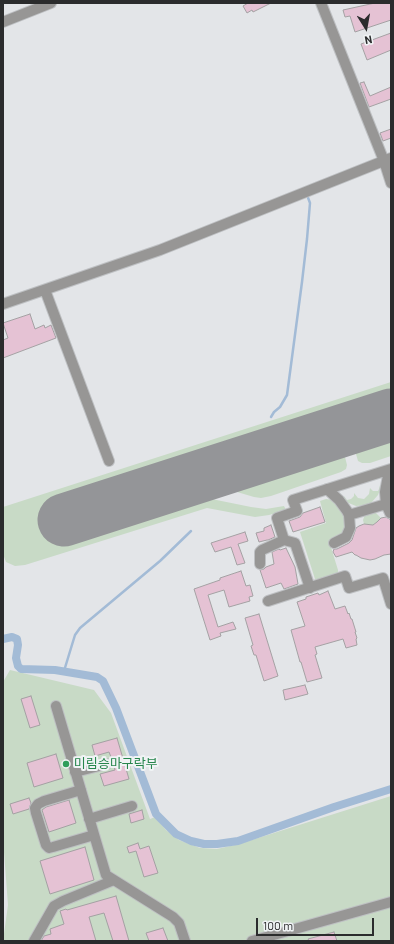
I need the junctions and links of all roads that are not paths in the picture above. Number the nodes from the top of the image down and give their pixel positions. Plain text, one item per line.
1 (51, 3) edge
2 (321, 3) edge
3 (3, 22) edge
4 (387, 160) edge
5 (391, 183) edge
6 (45, 290) junction
7 (3, 304) edge
8 (109, 461) dead end
9 (390, 469) edge
10 (327, 489) junction
11 (386, 504) junction
12 (391, 513) edge
13 (349, 515) junction
14 (284, 540) junction
15 (334, 543) dead end
16 (260, 564) dead end
17 (310, 588) junction
18 (268, 601) dead end
19 (391, 604) edge
20 (56, 706) dead end
21 (107, 764) dead end
22 (75, 772) junction
23 (81, 790) junction
24 (132, 806) dead end
25 (89, 819) junction
26 (94, 835) junction
27 (114, 880) junction
28 (391, 902) edge
29 (34, 941) edge
30 (185, 941) edge
31 (252, 941) edge

1 - 3 street
2 - 4 street
4 - 5 street
4 - 6 street
6 - 7 street
6 - 8 street
9 - 10 street
9 - 11 street
10 - 13 street
10 - 14 street
11 - 12 street
11 - 13 street
13 - 15 street
14 - 16 street
14 - 17 street
17 - 18 street
17 - 19 street
20 - 22 street
21 - 22 street
22 - 23 street
23 - 25 street
23 - 26 street
24 - 25 street
25 - 26 street
26 - 27 street
27 - 29 street
27 - 30 street
28 - 31 street

